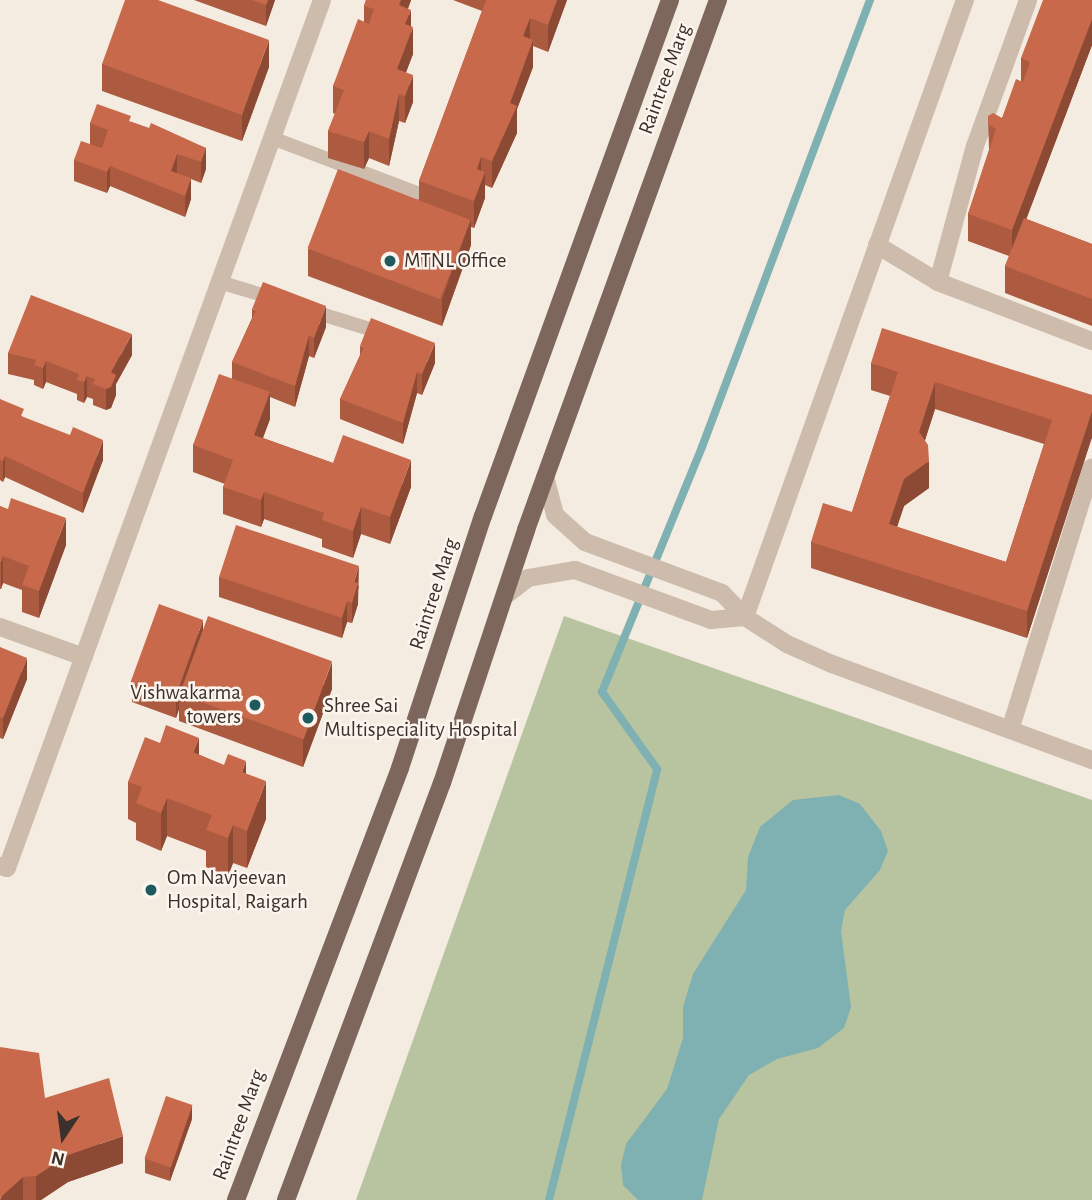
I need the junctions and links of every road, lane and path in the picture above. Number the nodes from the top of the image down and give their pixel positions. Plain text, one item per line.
1 (322, 0) edge
2 (670, 0) edge
3 (718, 0) edge
4 (965, 0) edge
5 (1028, 0) edge
6 (272, 138) junction
7 (417, 193) edge
8 (877, 245) junction
9 (219, 282) junction
10 (938, 282) junction
11 (401, 339) edge
12 (1092, 341) edge
13 (1092, 467) edge
14 (545, 477) junction
15 (505, 596) junction
16 (745, 617) junction
17 (0, 627) edge
18 (84, 657) junction
19 (1010, 730) junction
20 (1092, 760) edge
21 (0, 866) edge
22 (236, 1200) edge
23 (286, 1200) edge

1 - 6 street
2 - 22 main road, Raintree Marg
3 - 14 main road, Raintree Marg
4 - 8 street
5 - 10 street
6 - 7 lane
6 - 9 street
8 - 10 street
8 - 16 street
9 - 11 lane
9 - 18 street
10 - 12 street
13 - 19 street
14 - 15 main road, Raintree Marg
14 - 16 street
15 - 16 street
15 - 23 main road, Raintree Marg
16 - 19 street
17 - 18 street
18 - 21 street
19 - 20 street

